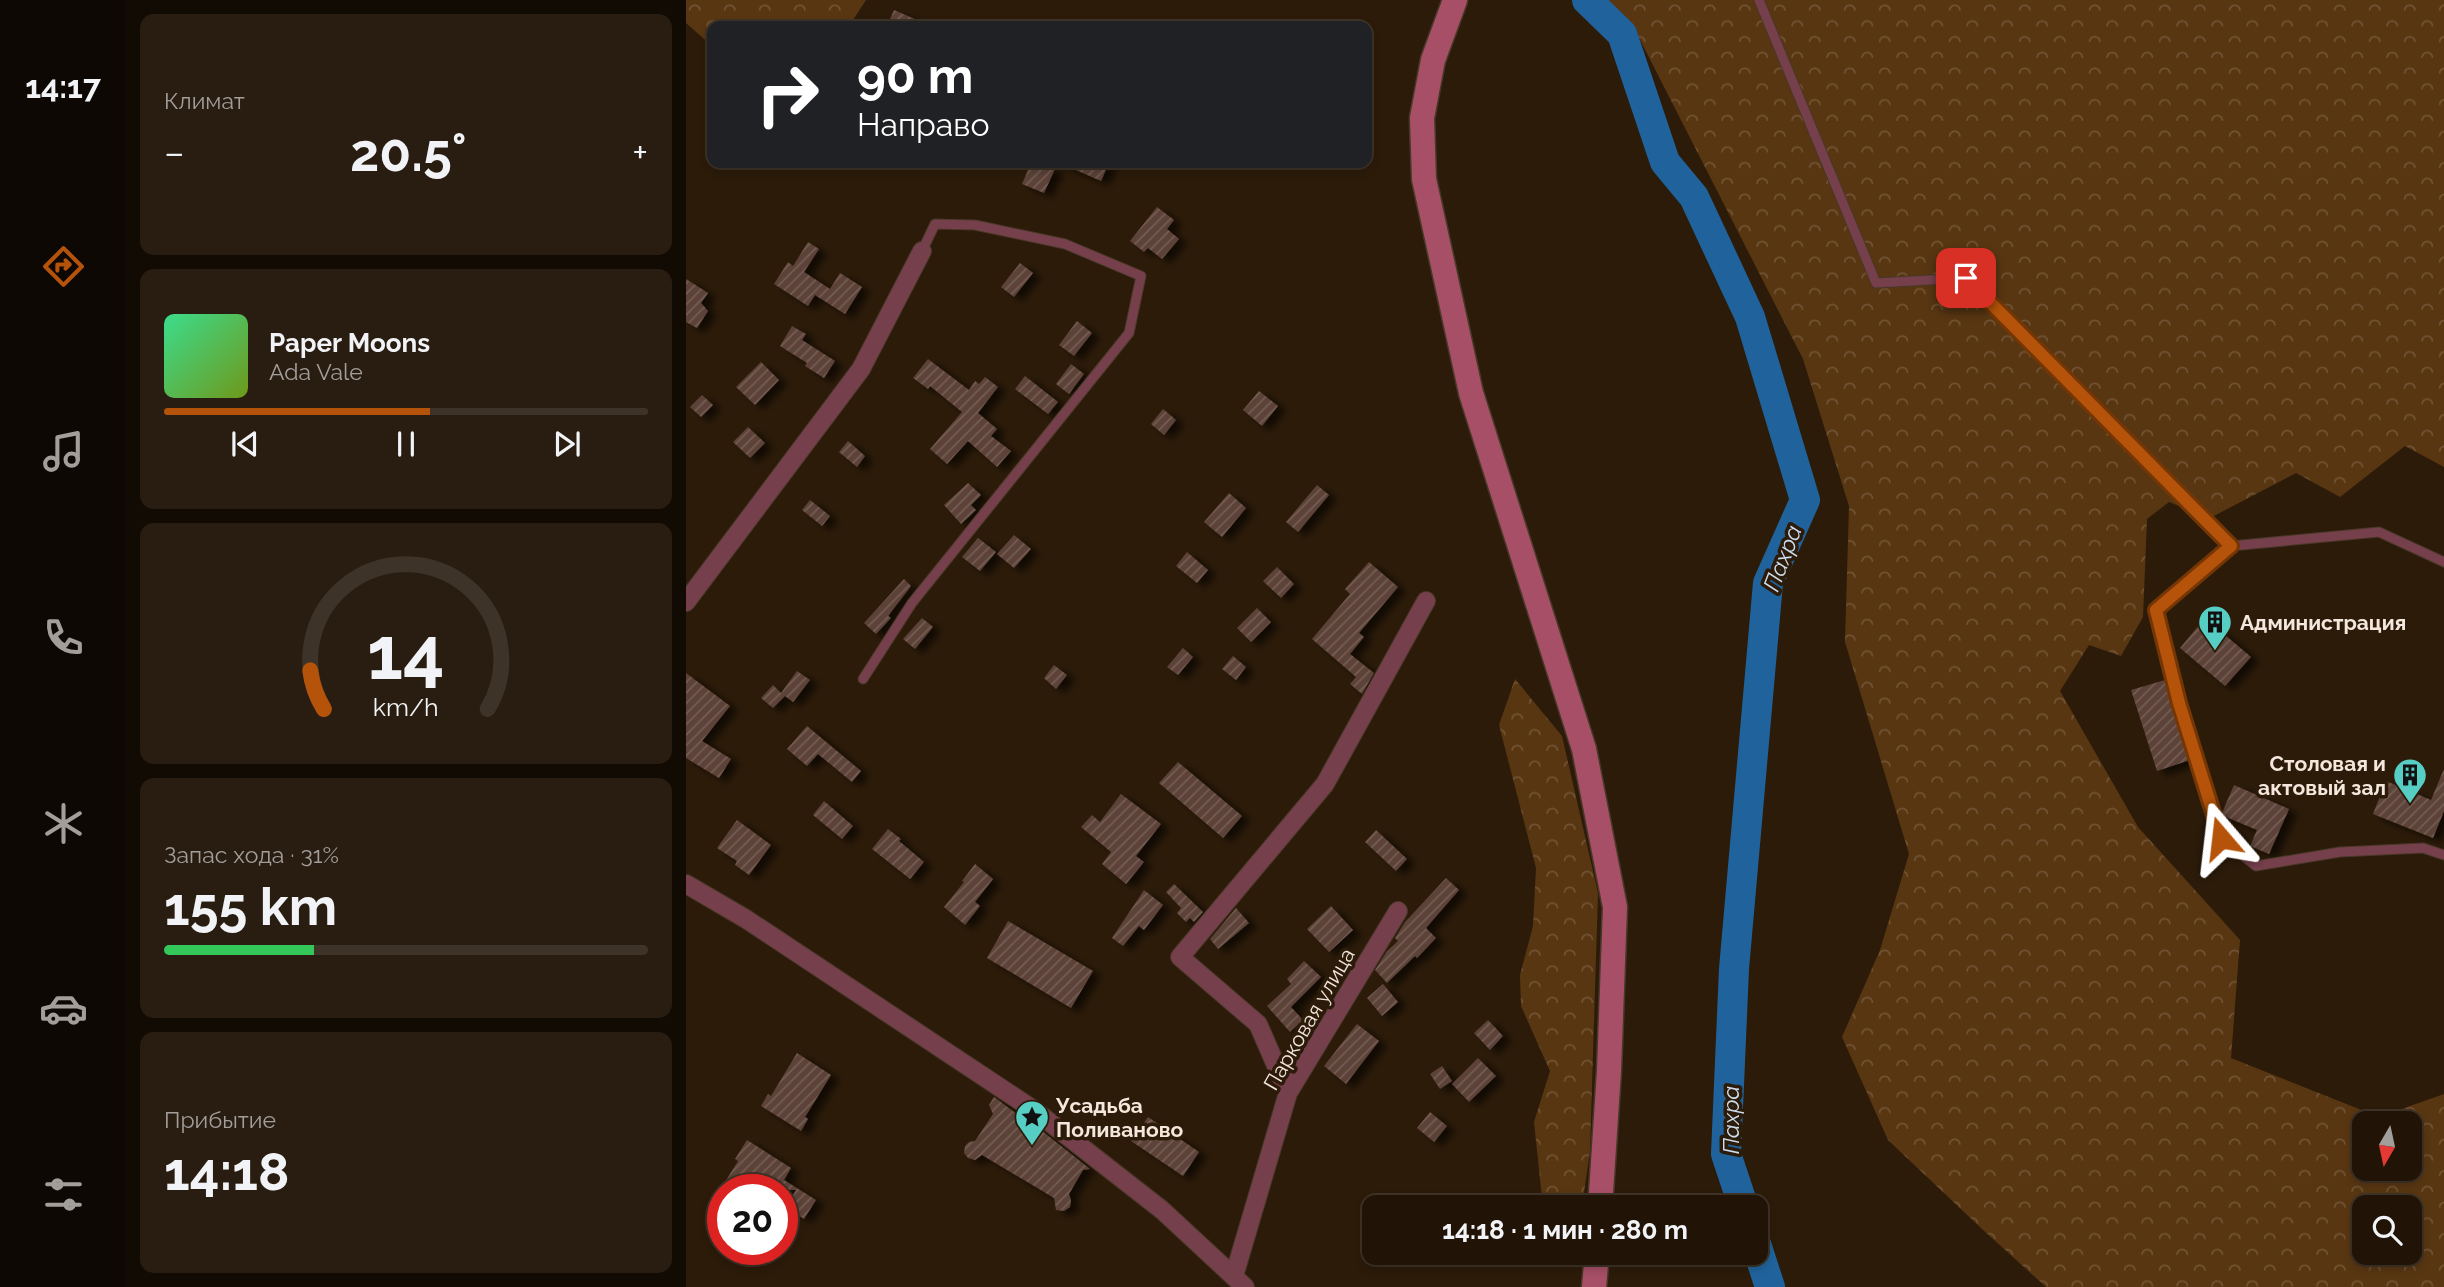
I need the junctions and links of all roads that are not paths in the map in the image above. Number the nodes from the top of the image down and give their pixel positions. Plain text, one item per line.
1 (1455, 0) edge
2 (1759, 0) edge
3 (922, 251) joint
4 (2231, 546) junction
5 (2444, 562) edge
6 (1426, 601) dead end
7 (686, 602) edge
8 (863, 679) dead end
9 (2444, 855) edge
10 (686, 884) edge
11 (1398, 911) dead end
12 (1288, 1093) junction
13 (1601, 1195) edge
14 (1596, 1265) edge
15 (1239, 1282) edge
16 (1594, 1287) edge

1 - 13 street
2 - 4 lane
3 - 7 street
3 - 8 lane
4 - 5 lane
4 - 9 lane
6 - 12 street
10 - 15 street
11 - 12 street, Парковая улица
12 - 15 street, Парковая улица
14 - 16 street

